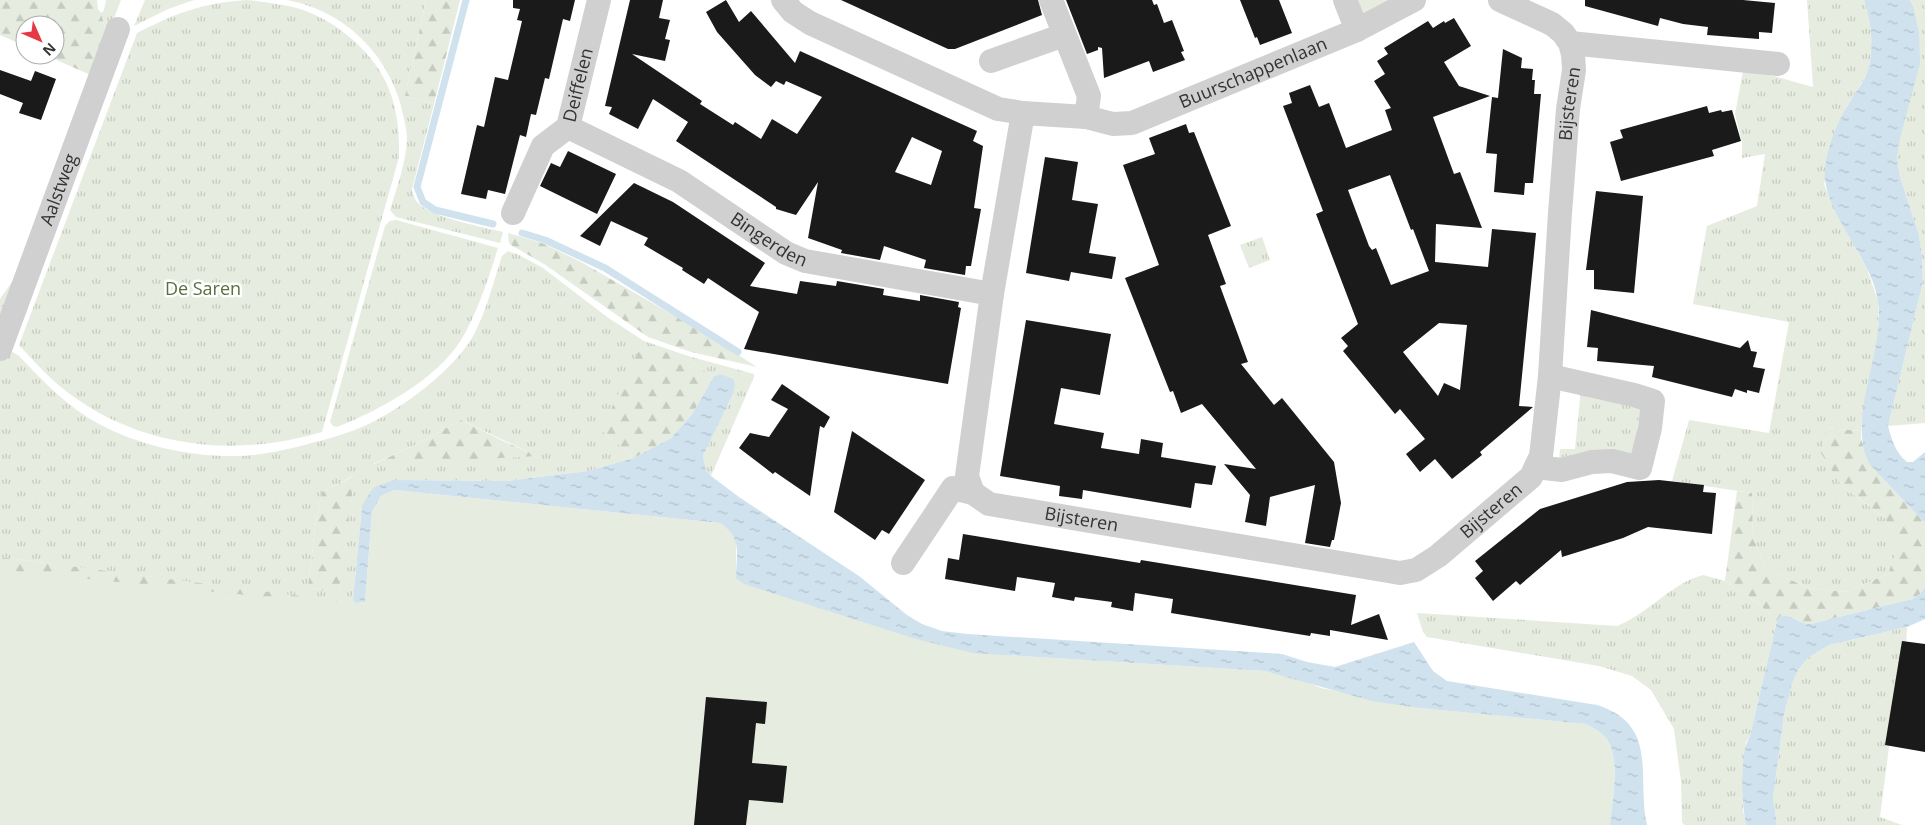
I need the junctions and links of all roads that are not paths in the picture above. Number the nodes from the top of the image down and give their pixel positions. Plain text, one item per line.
1 (599, 0) edge
2 (783, 0) edge
3 (1051, 0) edge
4 (1345, 0) edge
5 (1414, 0) edge
6 (1500, 0) edge
7 (118, 29) dead end
8 (1357, 30) junction
9 (1064, 35) junction
10 (1570, 43) junction
11 (991, 61) dead end
12 (1778, 64) dead end
13 (1024, 113) junction
14 (1086, 118) junction
15 (568, 127) junction
16 (513, 213) dead end
17 (992, 294) junction
18 (0, 349) edge
19 (1550, 376) junction
20 (1536, 467) junction
21 (972, 494) junction
22 (903, 563) dead end

1 - 15 street, Deiffelen
2 - 13 street, Buurschappenlaan
3 - 9 street
4 - 8 street
5 - 8 street, Buurschappenlaan
6 - 10 street, Bijsteren
7 - 18 street, Aalstweg
8 - 14 street, Buurschappenlaan
9 - 11 street
9 - 14 street
10 - 12 street, Bijsteren
10 - 19 street, Bijsteren
13 - 14 street, Buurschappenlaan
13 - 17 street
15 - 16 street, Deiffelen
15 - 17 street, Bingerden
17 - 21 street
19 - 20 street, Bijsteren
19 - 20 street, Bijsteren
20 - 21 street, Bijsteren
21 - 22 street

